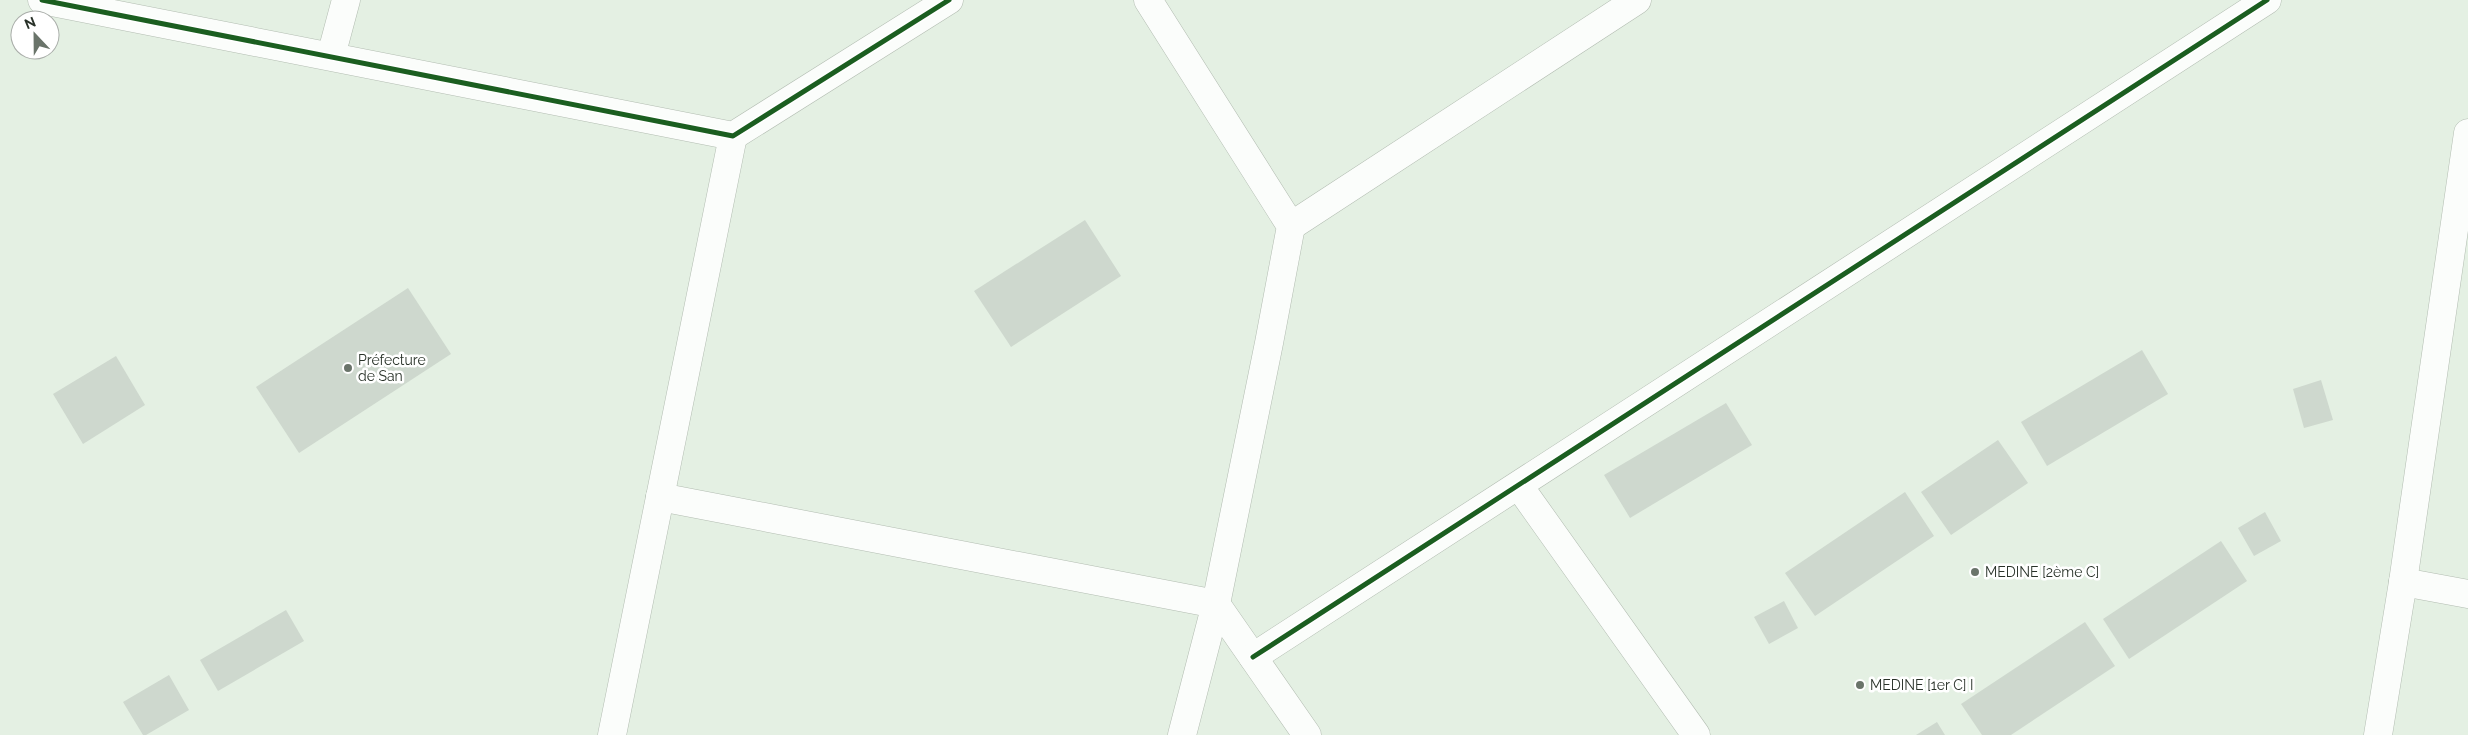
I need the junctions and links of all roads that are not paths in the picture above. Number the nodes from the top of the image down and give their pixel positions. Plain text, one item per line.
1 (42, 0) edge
2 (346, 0) edge
3 (949, 0) edge
4 (1148, 0) edge
5 (1636, 0) edge
6 (2267, 0) edge
7 (331, 56) junction
8 (2468, 133) edge
9 (733, 136) junction
10 (1291, 226) junction
11 (1519, 486) junction
12 (660, 497) junction
13 (2403, 582) junction
14 (2468, 594) edge
15 (1216, 604) junction
16 (1253, 657) junction
17 (612, 735) edge
18 (1182, 735) edge
19 (1307, 735) edge
20 (1696, 735) edge
21 (2378, 735) edge

1 - 7 street
2 - 7 street
3 - 9 street
4 - 10 street
5 - 10 street
6 - 11 street
7 - 9 street
8 - 13 street
9 - 12 street
10 - 15 street
11 - 16 street
11 - 20 street
12 - 15 street
12 - 17 street
13 - 14 street
13 - 21 street
15 - 16 street
15 - 18 street
16 - 19 street

